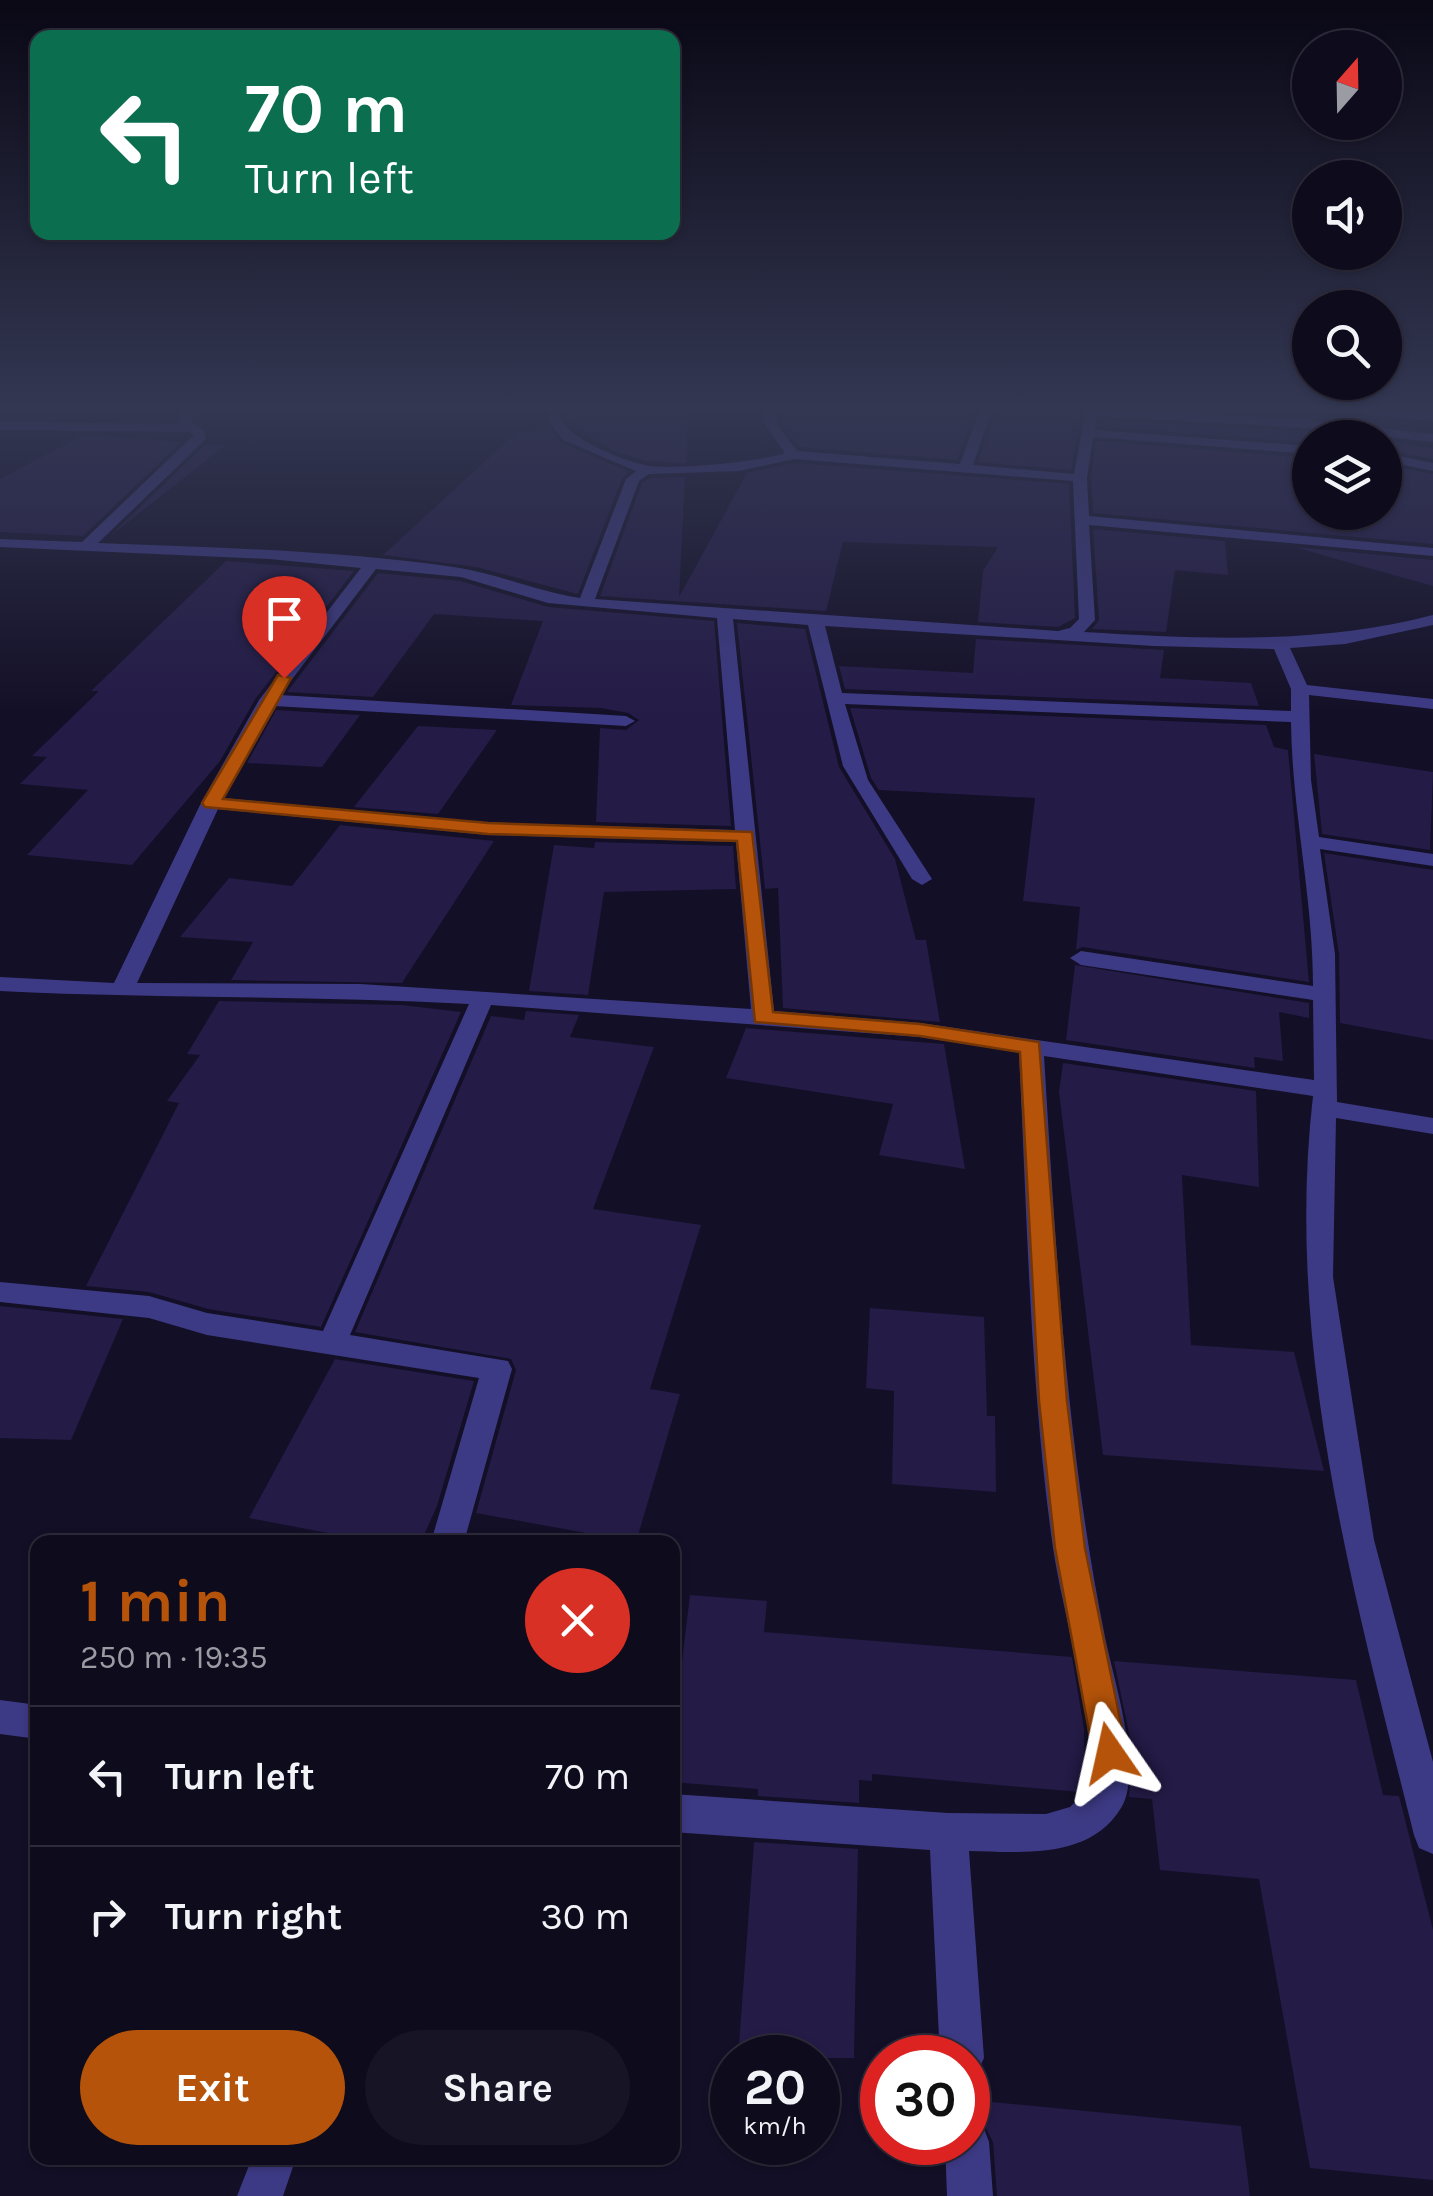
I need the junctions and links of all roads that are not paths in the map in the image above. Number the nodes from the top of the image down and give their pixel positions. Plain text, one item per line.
1 (124, 510) edge
2 (621, 510) edge
3 (1081, 510) edge
4 (1081, 520) junction
5 (0, 542) edge
6 (86, 546) junction
7 (1433, 552) edge
8 (371, 565) junction
9 (586, 603) junction
10 (725, 614) junction
11 (815, 620) junction
12 (1433, 620) edge
13 (1060, 636) junction
14 (1280, 644) junction
15 (836, 698) junction
16 (268, 700) junction
17 (1300, 703) junction
18 (1433, 704) edge
19 (626, 722) dead end
20 (211, 803) junction
21 (746, 836) junction
22 (1307, 840) junction
23 (1433, 860) edge
24 (922, 879) dead end
25 (1081, 958) dead end
26 (0, 984) edge
27 (122, 990) junction
28 (1324, 996) junction
29 (483, 998) junction
30 (763, 1017) junction
31 (1031, 1046) junction
32 (1326, 1099) junction
33 (1433, 1126) edge
34 (0, 1292) edge
35 (332, 1343) junction
36 (450, 1535) edge
37 (0, 1717) edge
38 (30, 1721) edge
39 (680, 1814) edge
40 (948, 1832) junction
41 (1433, 1835) edge
42 (961, 2035) edge
43 (271, 2165) edge
44 (968, 2165) edge
45 (260, 2196) edge
46 (970, 2196) edge

1 - 6 street
2 - 9 street
3 - 4 street
4 - 7 street
4 - 13 street
5 - 6 street
6 - 8 street
8 - 9 street
8 - 16 street
9 - 10 street
10 - 11 street
10 - 21 street
11 - 13 street
11 - 15 street
12 - 14 street
13 - 14 street
14 - 17 street
15 - 17 street
15 - 24 street
16 - 19 street
16 - 20 street
17 - 18 street
17 - 22 street
20 - 21 street
20 - 27 street
21 - 30 street
22 - 23 street
22 - 28 street
25 - 28 street
26 - 27 street
27 - 29 street
28 - 32 street
29 - 30 street
29 - 35 street
30 - 31 street
31 - 32 street
31 - 40 street
32 - 33 street
32 - 41 street
34 - 35 street
35 - 36 street
37 - 38 street
39 - 40 street
40 - 42 street
43 - 45 street
44 - 46 street

